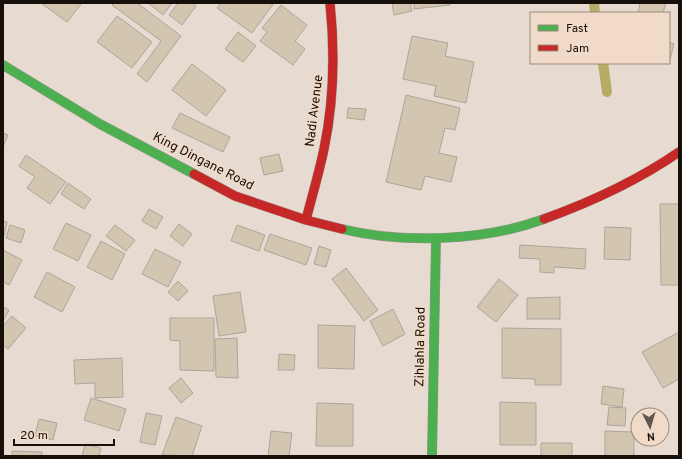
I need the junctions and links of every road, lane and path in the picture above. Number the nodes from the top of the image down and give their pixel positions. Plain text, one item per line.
1 (330, 3) edge
2 (3, 65) edge
3 (679, 152) edge
4 (306, 220) junction
5 (436, 239) junction
6 (432, 456) edge

1 - 4 street, Nadi Avenue
2 - 4 street, King Dingane Road
3 - 5 street, King Dingane Road
4 - 5 street, King Dingane Road
5 - 6 street, Zihlahla Road

